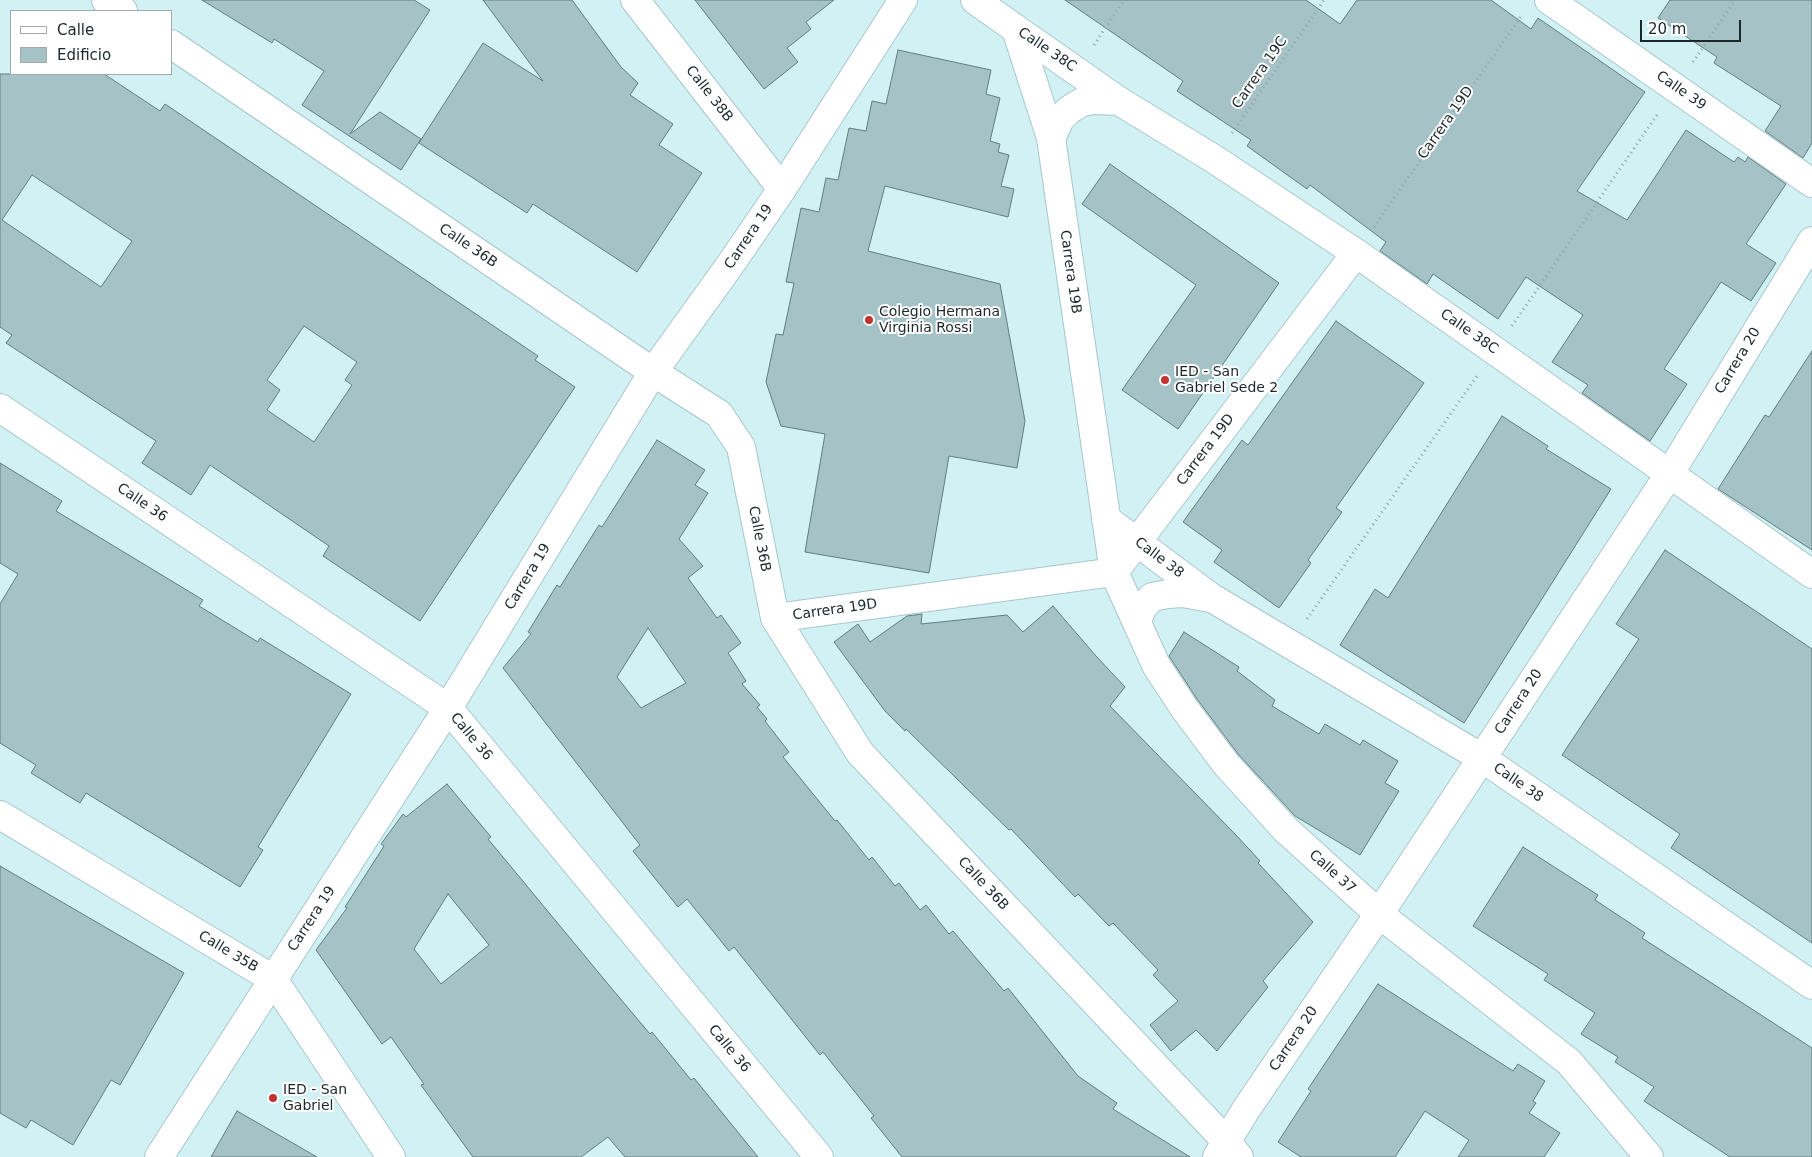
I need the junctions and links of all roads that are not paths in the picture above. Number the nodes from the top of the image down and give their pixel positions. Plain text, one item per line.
1 (106, 0) edge
2 (635, 0) edge
3 (903, 0) edge
4 (975, 0) edge
5 (1538, 4) edge
6 (121, 10) edge
7 (1016, 29) junction
8 (172, 45) edge
9 (1119, 100) junction
10 (1051, 138) junction
11 (1812, 183) edge
12 (782, 189) junction
13 (1812, 241) edge
14 (1356, 253) junction
15 (653, 372) junction
16 (0, 408) edge
17 (1670, 473) junction
18 (1106, 519) junction
19 (1137, 541) junction
20 (1114, 572) junction
21 (1812, 574) edge
22 (1212, 598) junction
23 (775, 618) junction
24 (1137, 622) junction
25 (448, 708) junction
26 (1482, 758) junction
27 (0, 815) edge
28 (1379, 914) junction
29 (273, 979) junction
30 (1812, 985) edge
31 (1227, 1152) edge
32 (159, 1157) edge
33 (391, 1157) edge
34 (819, 1157) edge
35 (1649, 1157) edge

1 - 6 street
2 - 12 street, Calle 38B
3 - 12 street, Carrera 19
4 - 7 street, Calle 38C
5 - 11 street, Calle 39
7 - 9 street, Calle 38C
7 - 10 street, Carrera 19B
8 - 15 street, Calle 36B
9 - 10 street
9 - 14 street, Calle 38C
10 - 18 street, Carrera 19B
12 - 15 street, Carrera 19
13 - 17 street, Carrera 20
14 - 17 street, Calle 38C
14 - 19 street, Carrera 19D
15 - 23 street, Calle 36B
15 - 25 street, Carrera 19
16 - 25 street, Calle 36
17 - 21 street, Calle 38C
17 - 26 street, Carrera 20
18 - 19 street, Calle 38
18 - 20 street, Calle 37
19 - 20 street, Carrera 19D
19 - 22 street, Calle 38
20 - 23 street, Carrera 19D
20 - 24 street, Calle 37
22 - 24 street, Calle 38
22 - 26 street, Calle 38
23 - 31 street, Calle 36B
24 - 28 street, Calle 37
25 - 29 street, Carrera 19
25 - 34 street, Calle 36
26 - 28 street, Carrera 20
26 - 30 street, Calle 38
27 - 29 street, Calle 35B
28 - 31 street, Carrera 20
28 - 35 street, Calle 37
29 - 32 street, Carrera 19
29 - 33 street, Calle 35B

